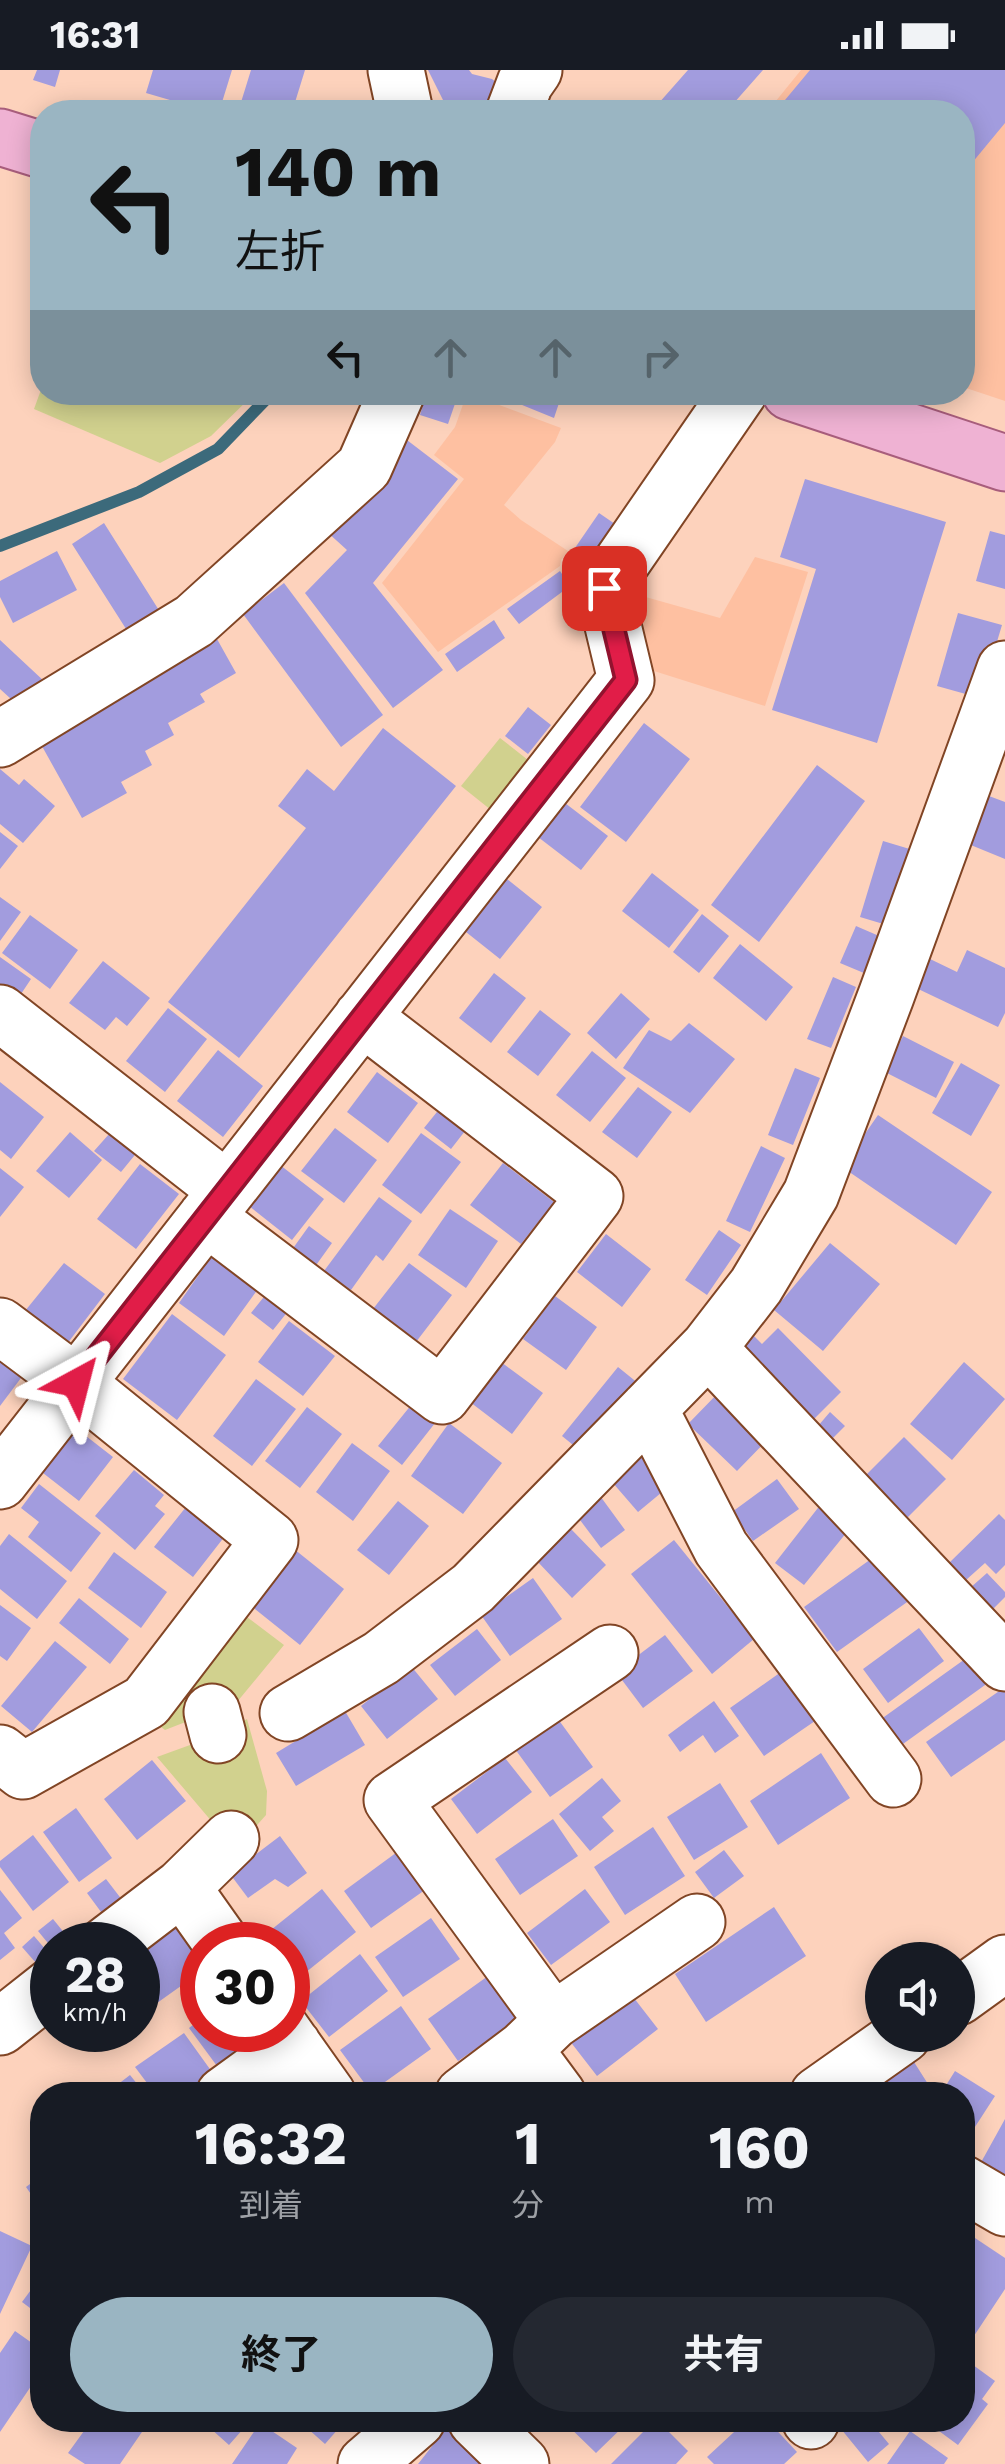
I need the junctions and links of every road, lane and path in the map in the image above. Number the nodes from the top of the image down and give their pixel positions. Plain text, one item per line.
1 (396, 70) edge
2 (534, 70) edge
3 (402, 100) edge
4 (518, 100) edge
5 (0, 136) edge
6 (30, 146) edge
7 (391, 405) edge
8 (730, 405) edge
9 (829, 405) edge
10 (1005, 463) edge
11 (1005, 669) edge
12 (0, 739) edge
13 (0, 1013) edge
14 (362, 1017) junction
15 (217, 1203) junction
16 (0, 1326) edge
17 (708, 1348) junction
18 (76, 1383) junction
19 (649, 1408) junction
20 (0, 1481) edge
21 (610, 1653) dead end
22 (1005, 1662) edge
23 (288, 1713) dead end
24 (0, 1753) edge
25 (893, 1778) dead end
26 (231, 1839) dead end
27 (182, 1887) junction
28 (136, 1922) edge
29 (207, 1922) edge
30 (697, 1922) dead end
31 (1005, 1963) edge
32 (975, 1985) edge
33 (30, 2003) edge
34 (0, 2027) edge
35 (538, 2035) junction
36 (271, 2052) edge
37 (298, 2052) edge
38 (880, 2052) edge
39 (238, 2082) edge
40 (319, 2082) edge
41 (479, 2082) edge
42 (554, 2082) edge
43 (837, 2082) edge
44 (975, 2191) edge
45 (1005, 2208) edge
46 (404, 2432) edge
47 (488, 2432) edge
48 (366, 2464) edge
49 (521, 2464) edge

1 - 3 street
2 - 4 street
5 - 6 main road
7 - 12 street
8 - 14 street
9 - 10 main road
11 - 17 street
13 - 15 street
14 - 15 street
14 - 15 street
15 - 18 street
16 - 18 street
17 - 19 street
17 - 22 street
18 - 20 street
18 - 24 street
19 - 23 street
19 - 25 street
21 - 35 street
26 - 27 street
27 - 28 street
27 - 29 street
30 - 35 street
31 - 32 street
33 - 34 street
35 - 41 street
35 - 42 street
36 - 39 street
37 - 40 street
38 - 43 street
44 - 45 street
46 - 48 street
47 - 49 street

